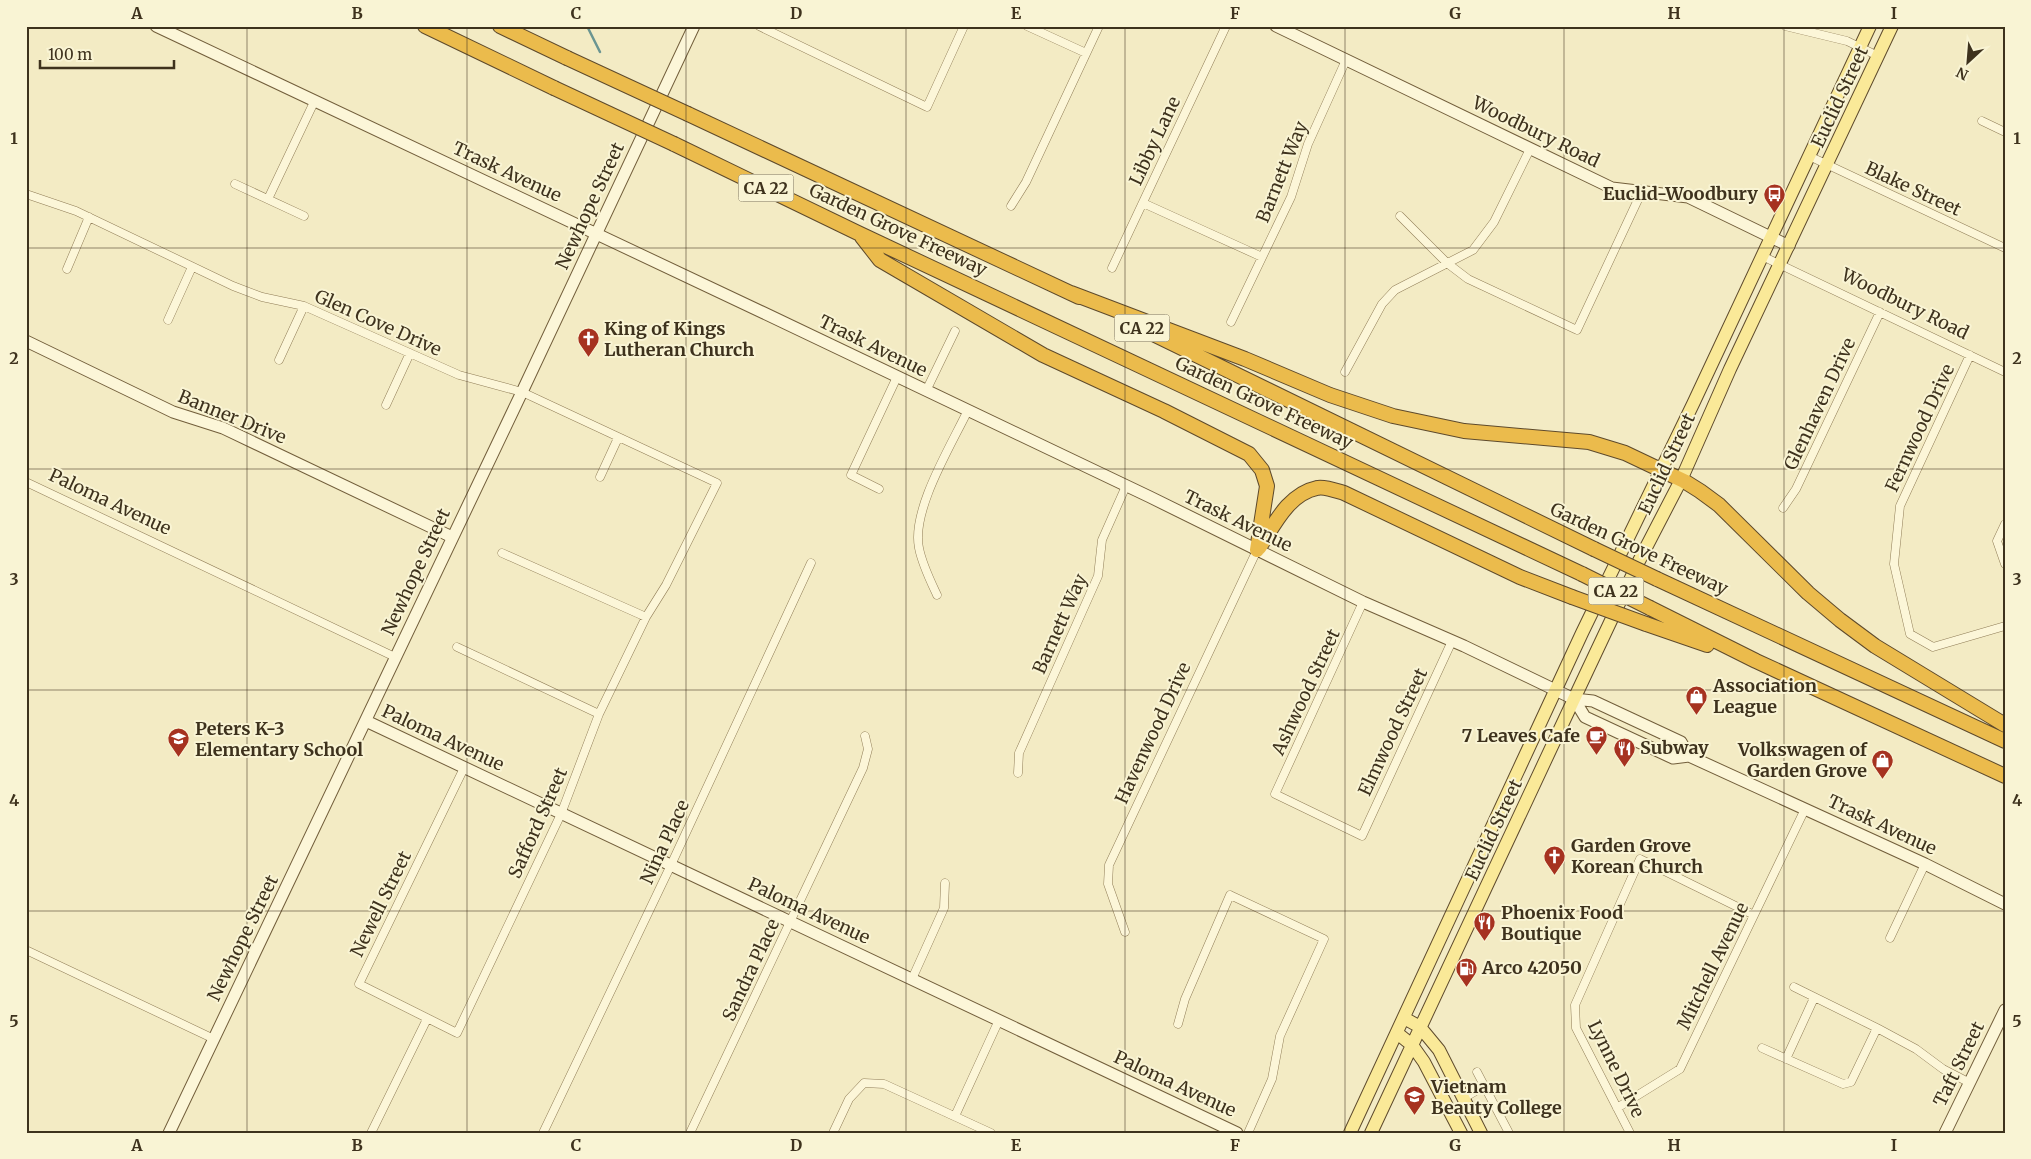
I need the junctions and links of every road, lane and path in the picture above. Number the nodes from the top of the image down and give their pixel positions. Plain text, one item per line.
1 (156, 26) edge
2 (425, 26) edge
3 (500, 26) edge
4 (694, 26) edge
5 (759, 26) edge
6 (964, 26) edge
7 (1027, 26) edge
8 (1100, 26) edge
9 (1226, 26) edge
10 (1276, 26) edge
11 (1784, 26) edge
12 (1870, 26) edge
13 (1892, 26) edge
14 (1860, 48) junction
15 (1086, 53) junction
16 (1878, 56) junction
17 (1346, 60) junction
18 (315, 100) junction
19 (1982, 121) dead end
20 (2005, 132) edge
21 (1530, 149) junction
22 (1809, 156) junction
23 (1827, 165) junction
24 (235, 184) dead end
25 (1642, 191) junction
26 (26, 194) edge
27 (268, 199) junction
28 (1143, 203) junction
29 (1011, 206) dead end
30 (304, 216) dead end
31 (1400, 216) dead end
32 (89, 217) junction
33 (858, 233) junction
34 (596, 234) junction
35 (1771, 238) junction
36 (1789, 246) junction
37 (2005, 248) edge
38 (1762, 256) junction
39 (1262, 257) junction
40 (1447, 263) junction
41 (1780, 265) junction
42 (192, 267) junction
43 (1112, 268) dead end
44 (67, 269) dead end
45 (1071, 294) junction
46 (304, 306) junction
47 (1880, 312) junction
48 (168, 320) dead end
49 (1231, 322) dead end
50 (955, 330) dead end
51 (26, 341) edge
52 (410, 353) junction
53 (1970, 355) junction
54 (279, 360) dead end
55 (1713, 361) junction
56 (1730, 369) junction
57 (1345, 372) dead end
58 (2005, 372) edge
59 (897, 377) junction
60 (926, 391) junction
61 (522, 392) junction
62 (386, 405) dead end
63 (968, 410) junction
64 (618, 438) junction
65 (1661, 470) junction
66 (600, 477) dead end
67 (1681, 480) junction
68 (26, 482) edge
69 (717, 483) joint
70 (1126, 486) junction
71 (879, 488) dead end
72 (1783, 508) dead end
73 (2005, 524) edge
74 (452, 537) junction
75 (1257, 550) junction
76 (502, 553) dead end
77 (811, 563) dead end
78 (2005, 564) edge
79 (937, 595) dead end
80 (1363, 602) junction
81 (646, 617) junction
82 (2005, 626) edge
83 (1452, 641) junction
84 (457, 647) dead end
85 (396, 657) junction
86 (1756, 661) junction
87 (1556, 690) junction
88 (1574, 699) junction
89 (599, 714) junction
90 (366, 722) junction
91 (2005, 725) edge
92 (865, 736) dead end
93 (2005, 741) edge
94 (1689, 756) junction
95 (464, 768) junction
96 (1018, 774) dead end
97 (2005, 776) edge
98 (1804, 809) junction
99 (561, 814) junction
100 (1362, 836) joint
101 (1925, 864) junction
102 (671, 866) junction
103 (945, 883) dead end
104 (2005, 904) edge
105 (1754, 915) junction
106 (790, 922) junction
107 (1125, 932) dead end
108 (1890, 938) dead end
109 (26, 950) edge
110 (912, 979) junction
111 (1794, 988) dead end
112 (1814, 998) junction
113 (2005, 1010) edge
114 (1404, 1018) junction
115 (427, 1019) junction
116 (999, 1020) junction
117 (1178, 1024) dead end
118 (1420, 1028) junction
119 (1877, 1028) junction
120 (1396, 1032) junction
121 (214, 1039) junction
122 (1412, 1045) junction
123 (1762, 1048) dead end
124 (1786, 1059) junction
125 (1477, 1072) dead end
126 (1970, 1083) junction
127 (1484, 1086) junction
128 (1464, 1098) junction
129 (1617, 1108) junction
130 (955, 1116) junction
131 (169, 1133) edge
132 (371, 1133) edge
133 (543, 1133) edge
134 (690, 1133) edge
135 (833, 1133) edge
136 (991, 1133) edge
137 (1237, 1133) edge
138 (1248, 1133) edge
139 (1350, 1133) edge
140 (1371, 1133) edge
141 (1461, 1133) edge
142 (1481, 1133) edge
143 (1509, 1133) edge
144 (1630, 1133) edge
145 (1945, 1133) edge

1 - 18 street, Trask Avenue
2 - 33 highway, Garden Grove Freeway / CA 22, bridge
3 - 45 highway, Garden Grove Freeway / CA 22, bridge
4 - 34 street, Newhope Street
5 - 6 street
7 - 15 street
8 - 15 street
9 - 28 street, Libby Lane
10 - 17 street, Woodbury Road
11 - 14 street
12 - 14 main road, Euclid Street
13 - 16 main road, Euclid Street
14 - 16 street
14 - 22 main road, Euclid Street
15 - 29 street
16 - 23 main road, Euclid Street
17 - 21 street, Woodbury Road
17 - 39 street, Barnett Way
18 - 27 street
18 - 34 street, Trask Avenue
19 - 20 street
21 - 25 street, Woodbury Road
21 - 40 street
22 - 23 street, Blake Street
22 - 35 main road, Euclid Street
23 - 36 main road, Euclid Street
23 - 37 street, Blake Street
24 - 27 street
25 - 35 street, Woodbury Road
25 - 40 street
26 - 32 street, Glen Cove Drive
27 - 30 street
28 - 39 street
28 - 43 street, Libby Lane
31 - 40 street
32 - 42 street, Glen Cove Drive
32 - 44 street
33 - 75 highway
33 - 86 highway, Garden Grove Freeway / CA 22, bridge
34 - 59 street, Trask Avenue
34 - 61 street, Newhope Street
35 - 36 street, Woodbury Road
35 - 38 main road, Euclid Street
36 - 41 main road, Euclid Street
38 - 41 street, Woodbury Road
38 - 55 main road, Euclid Street
39 - 49 street, Barnett Way
40 - 57 street
41 - 47 street, Woodbury Road
41 - 56 main road, Euclid Street
42 - 46 street, Glen Cove Drive
42 - 48 street
45 - 65 highway
45 - 93 highway, Garden Grove Freeway / CA 22, bridge
46 - 52 street, Glen Cove Drive
46 - 54 street
47 - 53 street, Woodbury Road
47 - 72 street, Glenhaven Drive
50 - 60 street
51 - 74 street, Banner Drive
52 - 61 street, Glen Cove Drive
52 - 62 street
53 - 58 street, Woodbury Road
53 - 82 street, Fernwood Drive
55 - 56 main road
55 - 65 main road, Euclid Street
56 - 67 main road, Euclid Street
59 - 60 street, Trask Avenue
59 - 71 street
60 - 63 street, Trask Avenue
61 - 64 street, Glen Cove Drive
61 - 74 street, Newhope Street
63 - 70 street, Trask Avenue
63 - 79 street
64 - 66 street
64 - 69 street, Glen Cove Drive
65 - 67 highway
65 - 87 main road, Euclid Street
67 - 88 main road, Euclid Street
67 - 91 highway
68 - 85 street, Paloma Avenue
69 - 81 street, Safford Street
70 - 75 street, Trask Avenue
70 - 96 street, Barnett Way
73 - 78 street
74 - 85 street, Newhope Street
75 - 80 street, Trask Avenue
75 - 86 highway, bridge
75 - 107 street, Havenwood Drive
76 - 81 street
77 - 102 street, Nina Place
80 - 83 street, Trask Avenue
80 - 100 street, Ashwood Street
81 - 89 street, Safford Street
83 - 87 street, Trask Avenue
83 - 100 street, Elmwood Street
84 - 89 street
85 - 90 street, Newhope Street
86 - 97 highway, Garden Grove Freeway / CA 22
87 - 88 street, Trask Avenue
87 - 114 main road, Euclid Street
88 - 94 street, Trask Avenue
88 - 94 street, Trask Avenue
88 - 118 main road, Euclid Street
89 - 99 street, Safford Street
90 - 95 street, Paloma Avenue
90 - 121 street, Newhope Street
92 - 106 street, Sandra Place
94 - 98 street, Trask Avenue
95 - 99 street, Paloma Avenue
95 - 115 street, Newell Street
98 - 101 street, Trask Avenue
98 - 105 street, Mitchell Avenue
99 - 102 street, Paloma Avenue
99 - 115 street, Safford Street
101 - 104 street, Trask Avenue
101 - 108 street
102 - 106 street, Paloma Avenue
102 - 133 street, Nina Place
103 - 110 street
105 - 129 street, Mitchell Avenue
105 - 129 street, Lynne Drive
106 - 110 street, Paloma Avenue
106 - 134 street, Sandra Place
109 - 121 street
110 - 116 street, Paloma Avenue
111 - 112 street
112 - 119 street
112 - 124 street
113 - 126 street, Taft Street
114 - 118 main road
114 - 120 main road, Euclid Street
115 - 132 street
116 - 130 street
116 - 137 street, Paloma Avenue
117 - 138 street
118 - 122 main road, Euclid Street
118 - 128 main road
119 - 124 street
119 - 126 street
120 - 122 main road
120 - 139 main road, Euclid Street
121 - 131 street, Newhope Street
122 - 140 main road, Euclid Street
122 - 141 main road
123 - 124 street
125 - 127 street
126 - 145 street, Taft Street
127 - 128 street
127 - 143 street
128 - 142 main road
129 - 144 street, Lynne Drive
130 - 135 street
130 - 136 street

